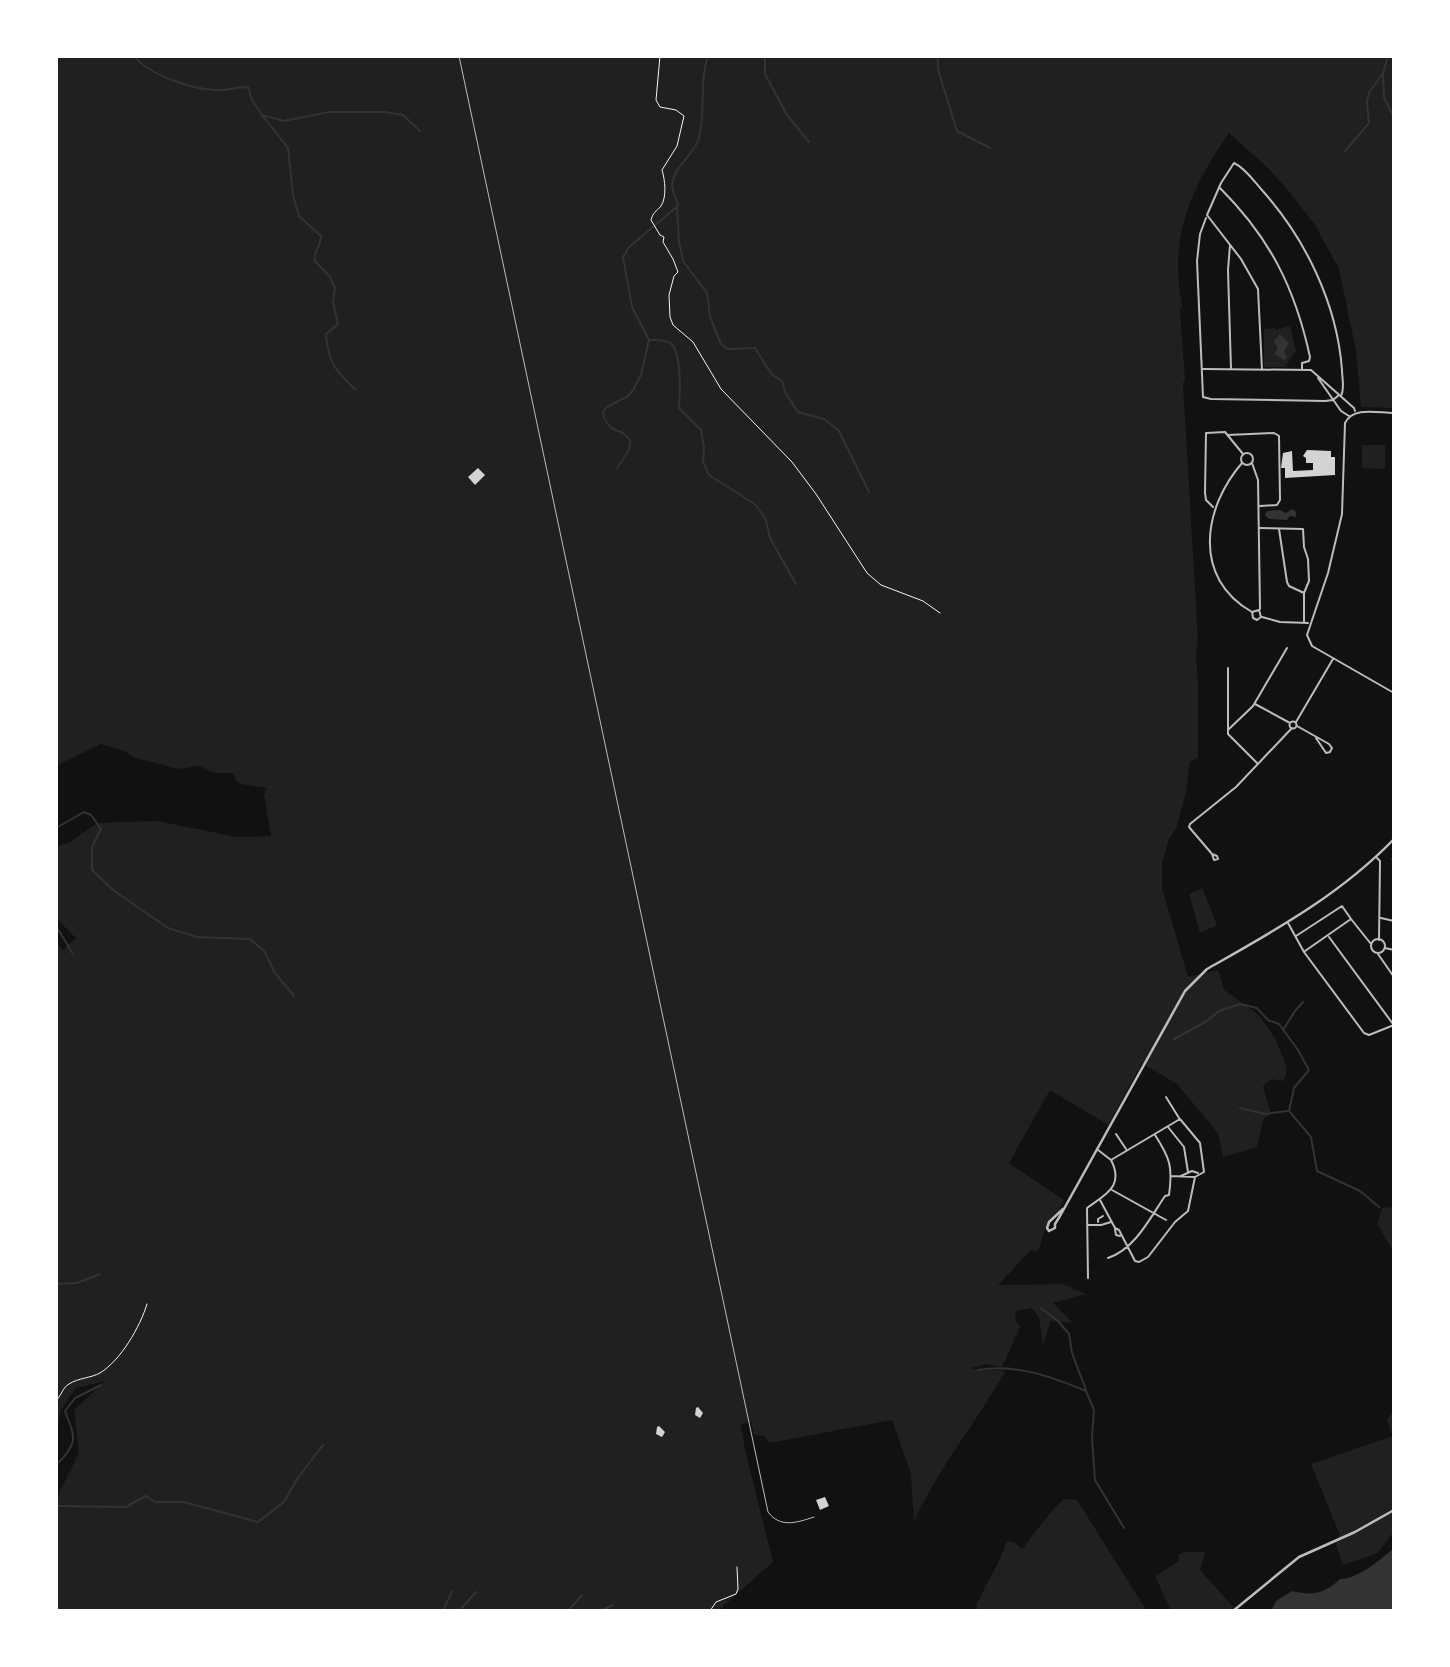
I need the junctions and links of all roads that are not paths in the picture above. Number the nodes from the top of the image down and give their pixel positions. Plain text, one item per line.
1 (459, 56) edge
2 (1219, 187) junction
3 (1207, 217) junction
4 (1230, 244) junction
5 (1202, 369) junction
6 (1231, 369) junction
7 (1262, 370) junction
8 (1301, 370) junction
9 (1317, 377) junction
10 (1340, 395) junction
11 (1333, 400) junction
12 (1356, 412) junction
13 (1394, 413) edge
14 (1349, 416) junction
15 (1228, 435) junction
16 (1243, 454) junction
17 (1242, 463) junction
18 (1252, 463) junction
19 (1258, 506) junction
20 (1215, 507) junction
21 (1259, 528) junction
22 (1279, 528) junction
23 (1304, 593) junction
24 (1259, 610) junction
25 (1252, 612) junction
26 (1261, 617) junction
27 (1304, 622) junction
28 (1310, 623) junction
29 (1287, 648) dead end
30 (1333, 658) junction
31 (1228, 668) dead end
32 (1394, 693) edge
33 (1254, 703) junction
34 (1290, 723) junction
35 (1296, 724) junction
36 (1292, 728) junction
37 (1228, 730) junction
38 (1315, 738) junction
39 (1258, 764) junction
40 (1394, 839) edge
41 (1212, 854) dead end
42 (1376, 857) junction
43 (1380, 918) junction
44 (1351, 919) junction
45 (1394, 921) edge
46 (1288, 923) junction
47 (1296, 936) junction
48 (1329, 937) junction
49 (1379, 940) junction
50 (1371, 944) junction
51 (1384, 948) junction
52 (1394, 950) edge
53 (1304, 952) junction
54 (1378, 953) junction
55 (1394, 977) edge
56 (1394, 1025) edge
57 (1166, 1097) dead end
58 (1180, 1119) junction
59 (1167, 1126) junction
60 (1116, 1134) dead end
61 (1154, 1134) junction
62 (1097, 1150) junction
63 (1127, 1150) junction
64 (1111, 1160) junction
65 (1188, 1172) junction
66 (1198, 1174) junction
67 (1171, 1176) junction
68 (1180, 1176) junction
69 (1195, 1177) junction
70 (1111, 1189) junction
71 (1100, 1200) junction
72 (1063, 1209) junction
73 (1153, 1213) junction
74 (1103, 1216) dead end
75 (1166, 1220) dead end
76 (1112, 1221) junction
77 (1098, 1224) junction
78 (1087, 1225) junction
79 (1126, 1246) junction
80 (1108, 1258) dead end
81 (1088, 1278) dead end
82 (1394, 1510) edge
83 (814, 1517) dead end
84 (1233, 1611) edge

1 - 83 lane
2 - 3 street
2 - 8 street
2 - 10 street
3 - 4 street
3 - 5 street
4 - 6 street
4 - 7 street
5 - 6 street
5 - 11 street
6 - 7 street
7 - 8 street
8 - 9 street
9 - 10 street
9 - 11 street
10 - 11 street
10 - 12 street
11 - 14 street
12 - 13 street
12 - 14 street
14 - 28 street
15 - 16 street
15 - 19 street
15 - 20 street
16 - 17 street
16 - 18 street
17 - 18 street
17 - 20 street
18 - 19 street
19 - 21 street
20 - 25 street
21 - 22 street
21 - 24 street
22 - 23 street
22 - 23 street
23 - 27 street
24 - 25 street
24 - 26 street
25 - 26 street
26 - 27 street
27 - 28 street
28 - 30 street
29 - 33 street
30 - 32 street
30 - 35 street
31 - 37 street
33 - 34 street
33 - 37 street
34 - 35 street
34 - 36 street
35 - 36 street
35 - 38 street
36 - 39 street
37 - 39 street
38 - 38 street
39 - 41 street
40 - 42 street
42 - 43 street
42 - 46 street
43 - 45 street
43 - 49 street
44 - 47 street
44 - 48 street
44 - 50 street
46 - 47 street
46 - 62 street
47 - 53 street
48 - 53 street
48 - 56 street
49 - 50 street
49 - 51 street
50 - 54 street
51 - 52 street
51 - 54 street
53 - 56 street
54 - 55 street
57 - 58 street
58 - 59 street
58 - 66 street
59 - 61 street
59 - 65 street
60 - 63 street
61 - 63 street
61 - 67 street
62 - 64 street
62 - 72 street
63 - 64 street
64 - 70 street
65 - 66 street
65 - 68 street
66 - 69 street
67 - 68 street
67 - 73 street
68 - 69 street
69 - 79 street
70 - 71 street
70 - 73 street
71 - 76 street
71 - 78 street
72 - 72 street
73 - 75 street
73 - 79 street
74 - 77 street
76 - 77 street
76 - 79 street
77 - 78 street
78 - 81 street
79 - 80 street
82 - 84 street

